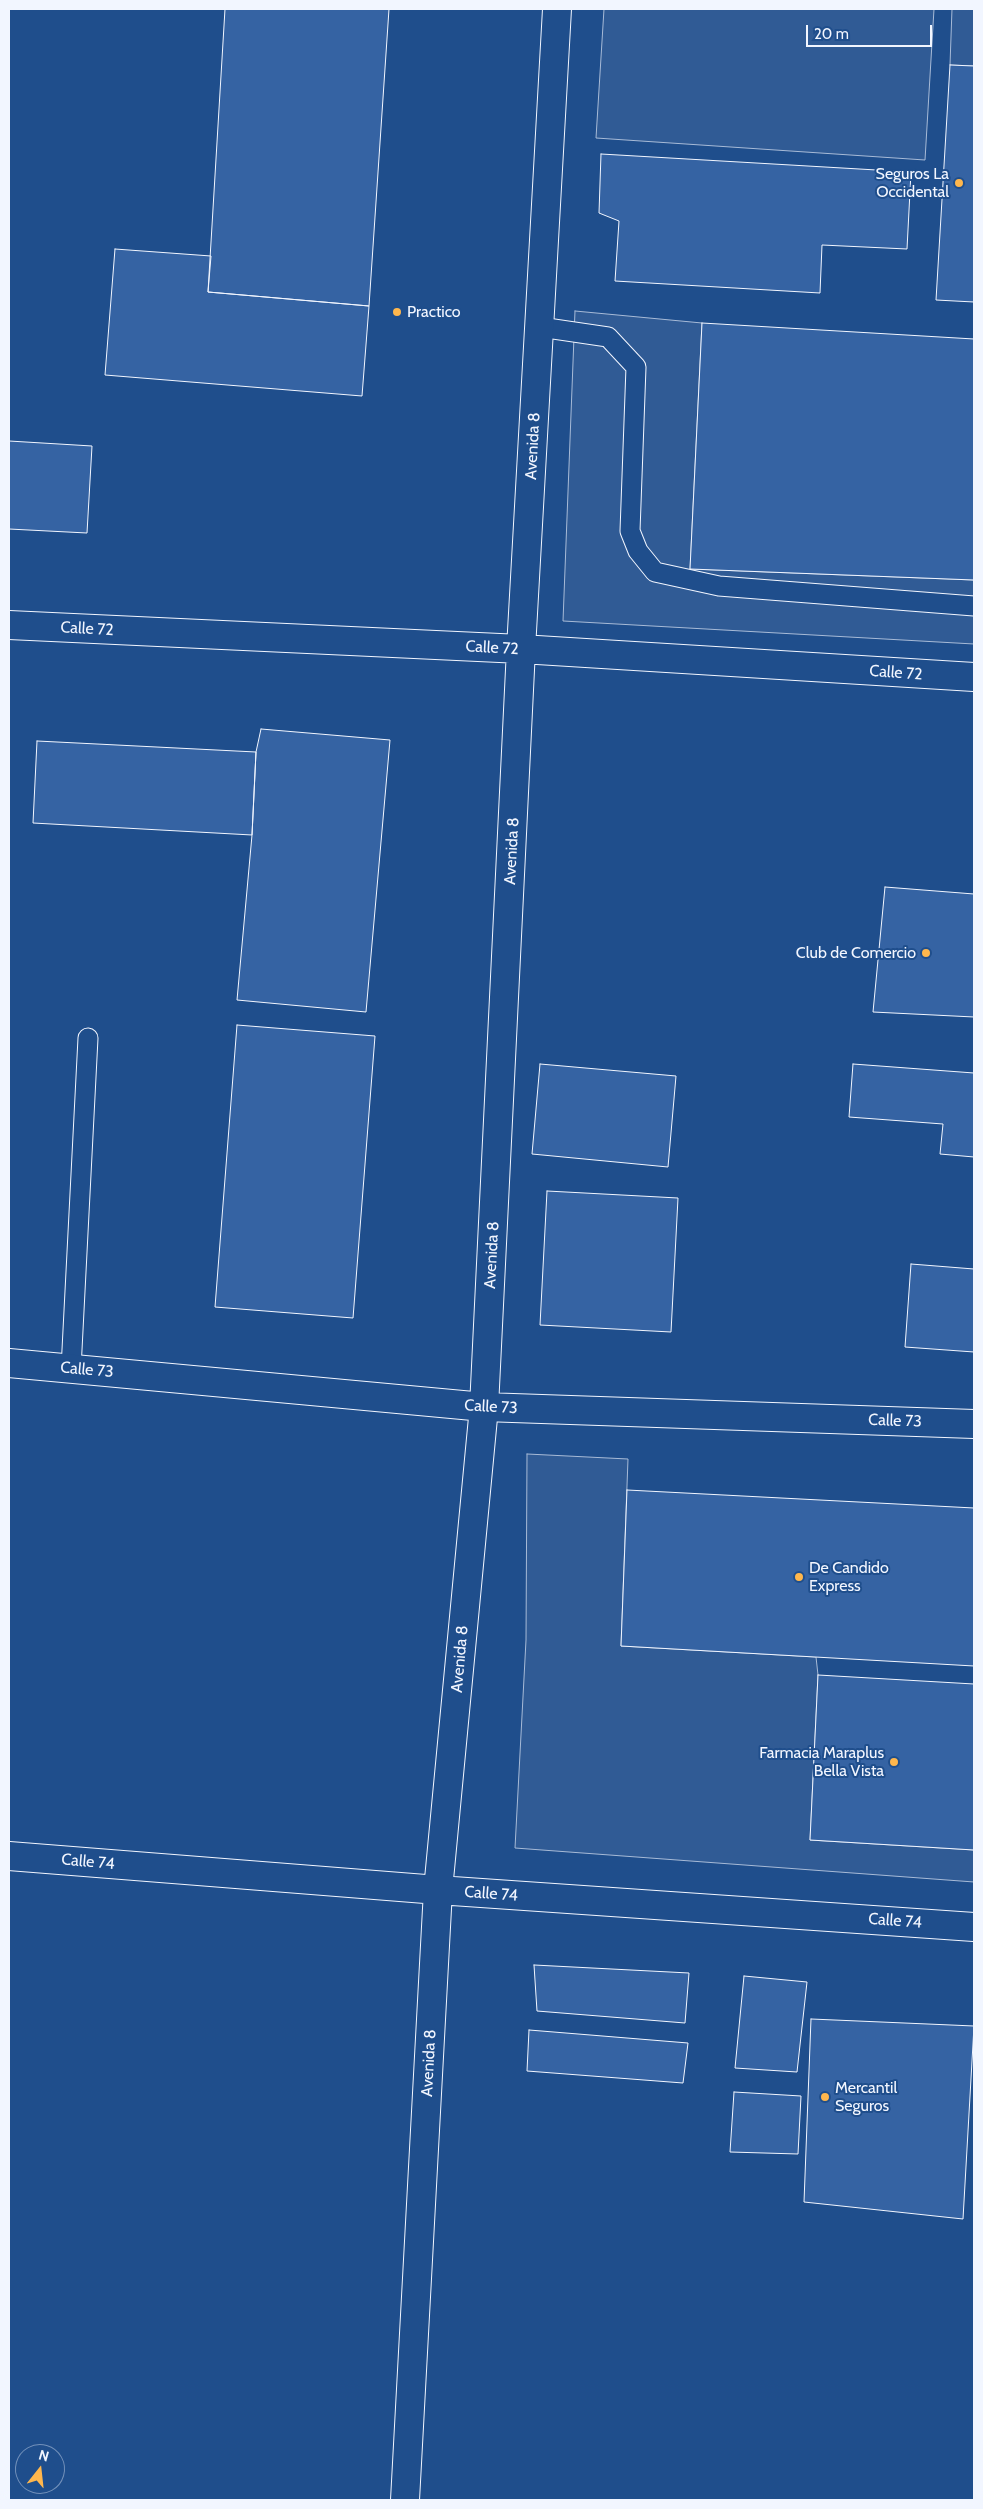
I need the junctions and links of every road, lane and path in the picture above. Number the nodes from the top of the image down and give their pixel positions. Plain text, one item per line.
1 (557, 9) edge
2 (540, 328) junction
3 (974, 606) edge
4 (9, 625) edge
5 (522, 649) junction
6 (974, 678) edge
7 (88, 1038) dead end
8 (9, 1363) edge
9 (71, 1369) junction
10 (484, 1407) junction
11 (974, 1424) edge
12 (9, 1856) edge
13 (438, 1890) junction
14 (974, 1927) edge
15 (405, 2500) edge

1 - 2 street, Avenida 8
2 - 3 lane
2 - 5 street, Avenida 8
4 - 5 street, Calle 72
5 - 6 street, Calle 72
5 - 10 street, Avenida 8
7 - 9 lane
8 - 9 street, Calle 73
9 - 10 street, Calle 73
10 - 11 street, Calle 73
10 - 13 street, Avenida 8
12 - 13 street, Calle 74
13 - 14 street, Calle 74
13 - 15 street, Avenida 8

